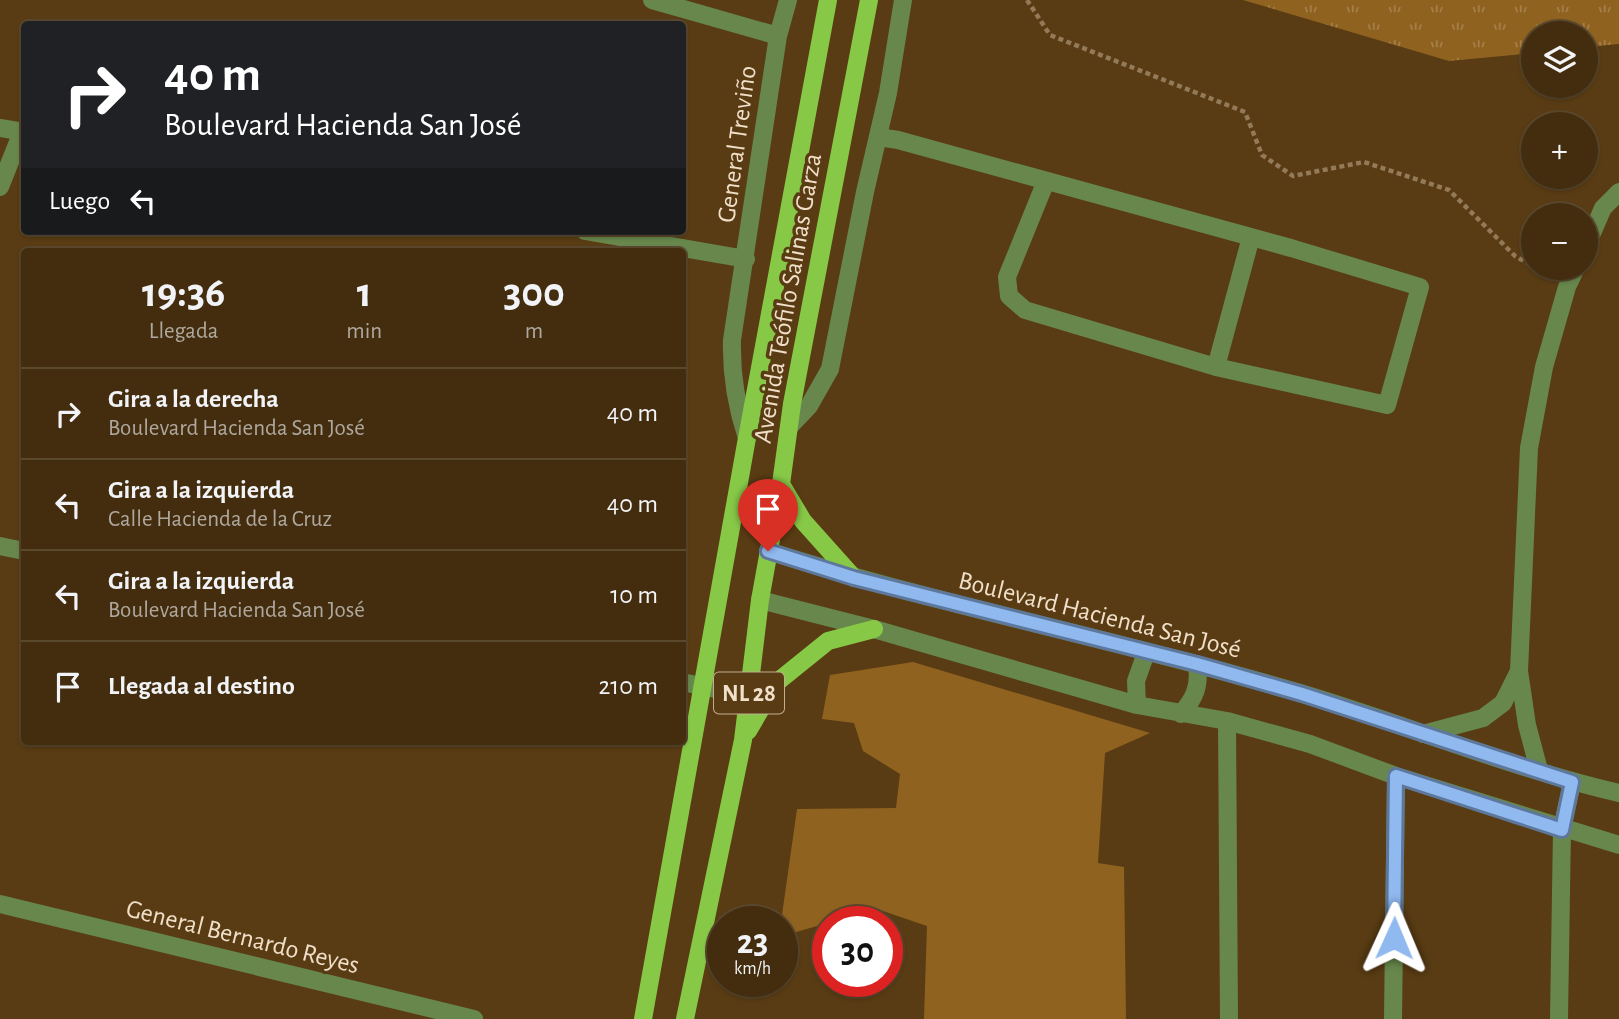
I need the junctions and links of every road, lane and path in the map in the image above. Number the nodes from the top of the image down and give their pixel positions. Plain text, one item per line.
1 (652, 0) edge
2 (701, 0) edge
3 (788, 0) edge
4 (828, 0) edge
5 (869, 0) edge
6 (902, 0) edge
7 (1027, 0) edge
8 (673, 6) junction
9 (778, 36) junction
10 (0, 128) edge
11 (21, 132) edge
12 (878, 136) junction
13 (21, 137) edge
14 (1046, 181) junction
15 (0, 187) edge
16 (1619, 192) edge
17 (1598, 219) edge
18 (608, 235) edge
19 (1251, 237) junction
20 (683, 248) edge
21 (686, 249) edge
22 (746, 259) junction
23 (1521, 259) edge
24 (1570, 280) edge
25 (1216, 367) junction
26 (789, 427) junction
27 (747, 438) junction
28 (781, 484) junction
29 (0, 546) edge
30 (21, 550) edge
31 (768, 551) junction
32 (854, 578) junction
33 (760, 600) junction
34 (874, 629) junction
35 (1146, 653) junction
36 (1197, 664) junction
37 (1519, 671) junction
38 (686, 683) edge
39 (703, 686) junction
40 (749, 696) junction
41 (1137, 705) junction
42 (1181, 714) junction
43 (1227, 721) junction
44 (1422, 734) junction
45 (743, 740) junction
46 (1539, 770) junction
47 (1396, 776) junction
48 (1572, 782) junction
49 (1619, 793) edge
50 (1562, 830) junction
51 (1619, 845) edge
52 (0, 904) edge
53 (402, 1010) edge
54 (474, 1019) edge
55 (643, 1019) edge
56 (685, 1019) edge
57 (1229, 1019) edge
58 (1393, 1019) edge
59 (1559, 1019) edge

1 - 8 street, General Treviño
2 - 8 street
3 - 9 street, General Treviño
4 - 27 main road, Avenida Teófilo Salinas Garza / NL 28
5 - 26 main road, Avenida Teófilo Salinas Garza / NL 28
6 - 12 street
7 - 23 path
8 - 9 street, General Treviño
9 - 22 street, General Treviño
10 - 11 street
12 - 14 street
12 - 26 street
13 - 15 street
14 - 19 street
14 - 25 street
16 - 17 street
18 - 20 street
19 - 25 street
19 - 25 street
21 - 22 street
22 - 27 street, General Treviño
24 - 37 street
26 - 28 main road, Avenida Teófilo Salinas Garza / NL 28
27 - 39 main road, Avenida Teófilo Salinas Garza / NL 28
28 - 31 main road, Avenida Teófilo Salinas Garza / NL 28
28 - 32 main road
29 - 30 street
31 - 32 street, Boulevard Hacienda San José
31 - 33 main road, Avenida Teófilo Salinas Garza / NL 28
32 - 35 street, Boulevard Hacienda San José
33 - 34 street
33 - 40 main road, Avenida Teófilo Salinas Garza / NL 28
34 - 41 street
34 - 45 main road
35 - 36 street, Boulevard Hacienda San José
35 - 41 street
36 - 42 street
36 - 44 street, Boulevard Hacienda San José
37 - 44 street
37 - 46 street
38 - 39 street
39 - 40 street
39 - 55 main road, Avenida Teófilo Salinas Garza / NL 28
40 - 45 main road, Avenida Teófilo Salinas Garza / NL 28
41 - 42 street
42 - 43 street
43 - 47 street
43 - 57 street
44 - 46 street, Boulevard Hacienda San José
45 - 56 main road, Avenida Teófilo Salinas Garza / NL 28
46 - 48 street, Boulevard Hacienda San José
47 - 50 street
47 - 58 street
48 - 49 street, Boulevard Hacienda San José
48 - 50 street
50 - 51 street
50 - 59 street
52 - 53 street, General Bernardo Reyes
53 - 54 street, General Bernardo Reyes

